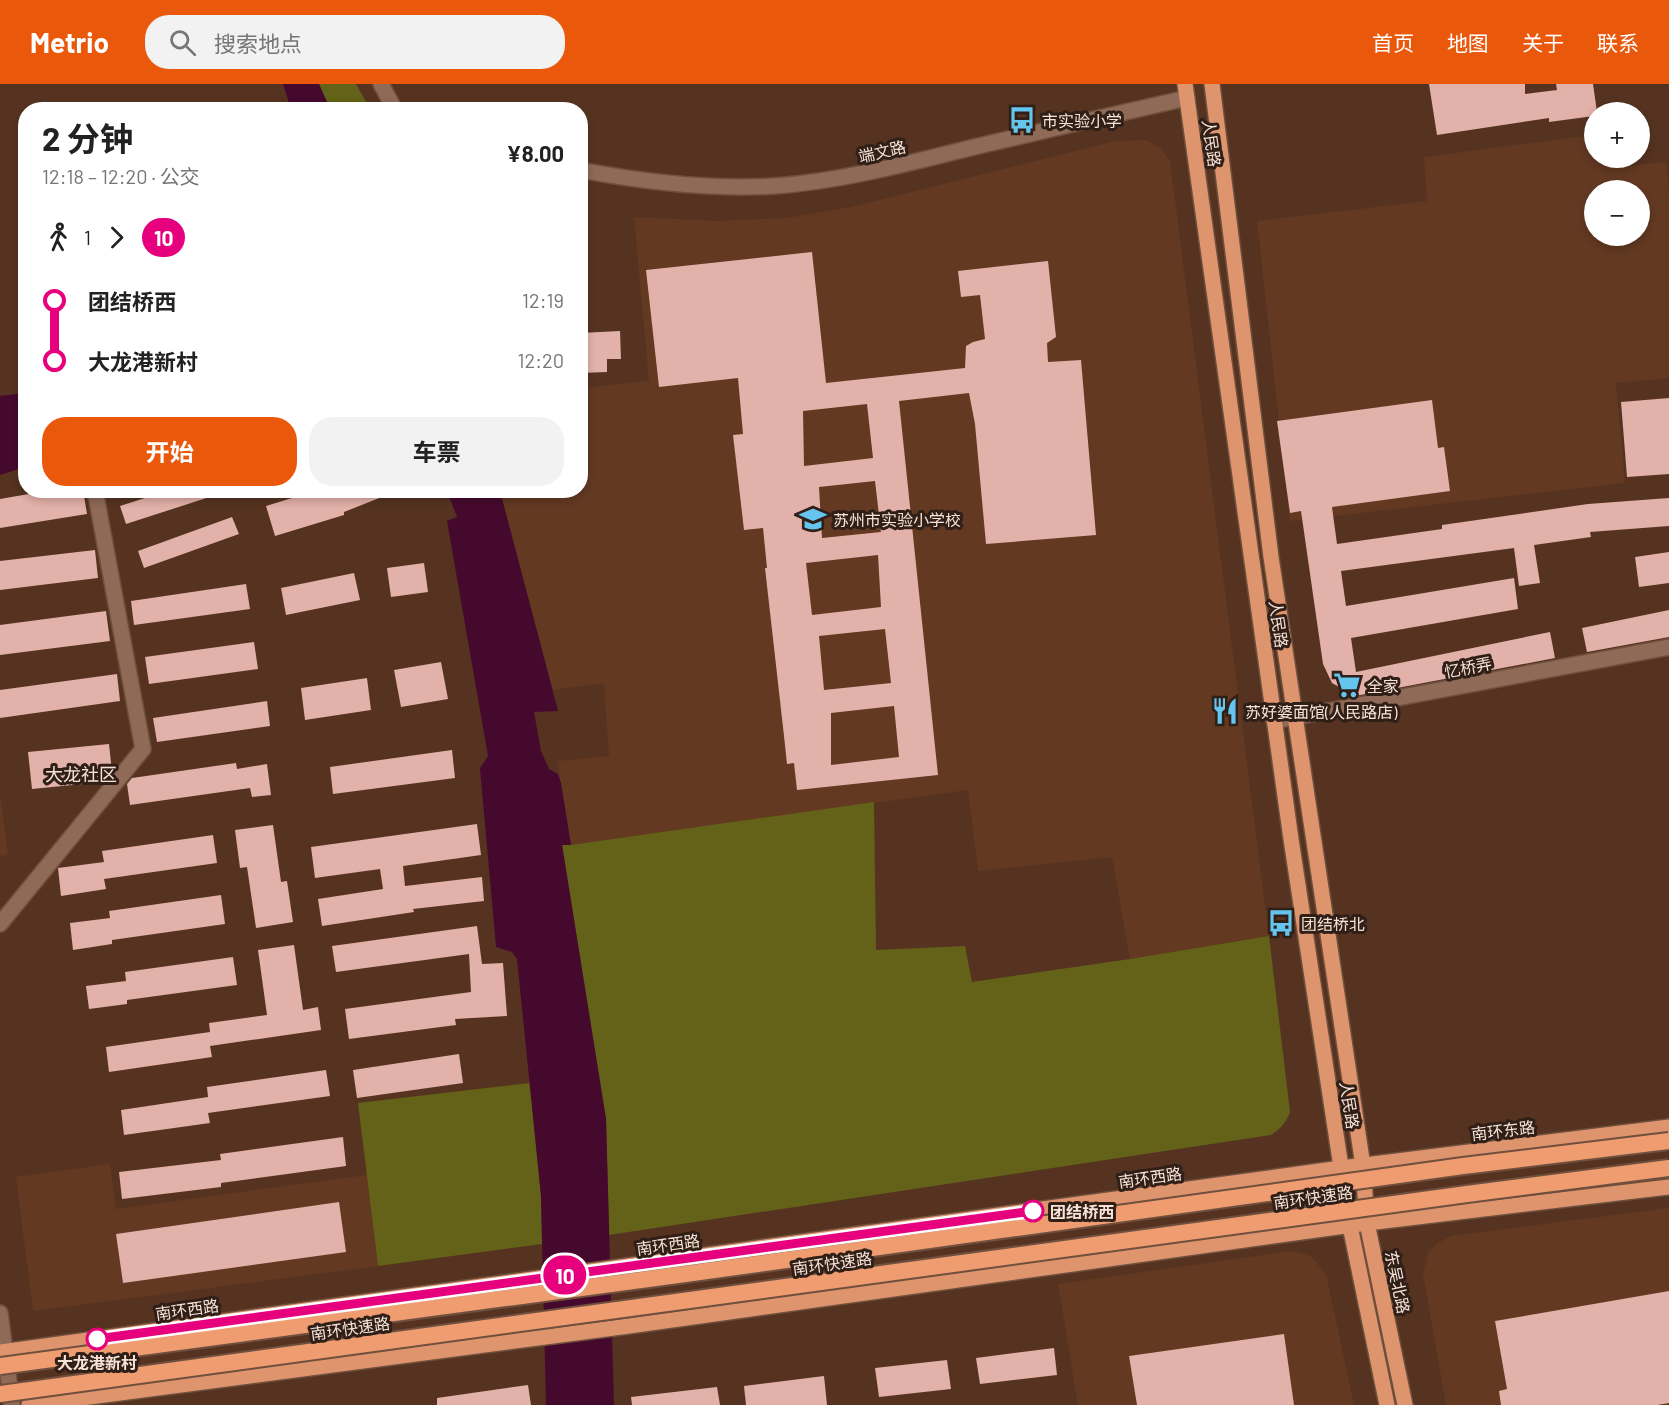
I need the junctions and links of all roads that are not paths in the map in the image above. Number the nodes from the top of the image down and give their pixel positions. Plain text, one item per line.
1 (381, 84) edge
2 (1212, 84) edge
3 (1186, 91) edge
4 (391, 102) edge
5 (588, 171) edge
6 (96, 498) edge
7 (1669, 647) edge
8 (1294, 719) junction
9 (1274, 721) junction
10 (0, 924) edge
11 (1669, 1127) edge
12 (1669, 1141) edge
13 (1363, 1166) junction
14 (1341, 1168) junction
15 (1669, 1168) edge
16 (1669, 1187) edge
17 (1367, 1223) junction
18 (1350, 1226) junction
19 (0, 1313) edge
20 (1, 1357) edge
21 (0, 1394) edge
22 (12, 1405) edge
23 (28, 1405) edge
24 (1387, 1405) edge
25 (1405, 1405) edge

1 - 4 street
2 - 8 main road, 人民路
3 - 5 street, 端文路
3 - 9 main road, 人民路
6 - 10 street
7 - 8 street, 忆桥弄
8 - 9 street, 忆桥弄
8 - 13 main road, 人民路
9 - 14 main road, 人民路
11 - 13 main road, 南环东路
12 - 20 highway, 南环快速路, bridge
13 - 14 main road, 南环东路
13 - 17 main road, 东吴北路
14 - 18 main road
14 - 20 main road, 南环西路
15 - 21 highway, 南环快速路, bridge
16 - 17 main road
17 - 18 main road
17 - 25 main road, 东吴北路
18 - 23 main road
18 - 24 main road
19 - 20 street
20 - 22 street

